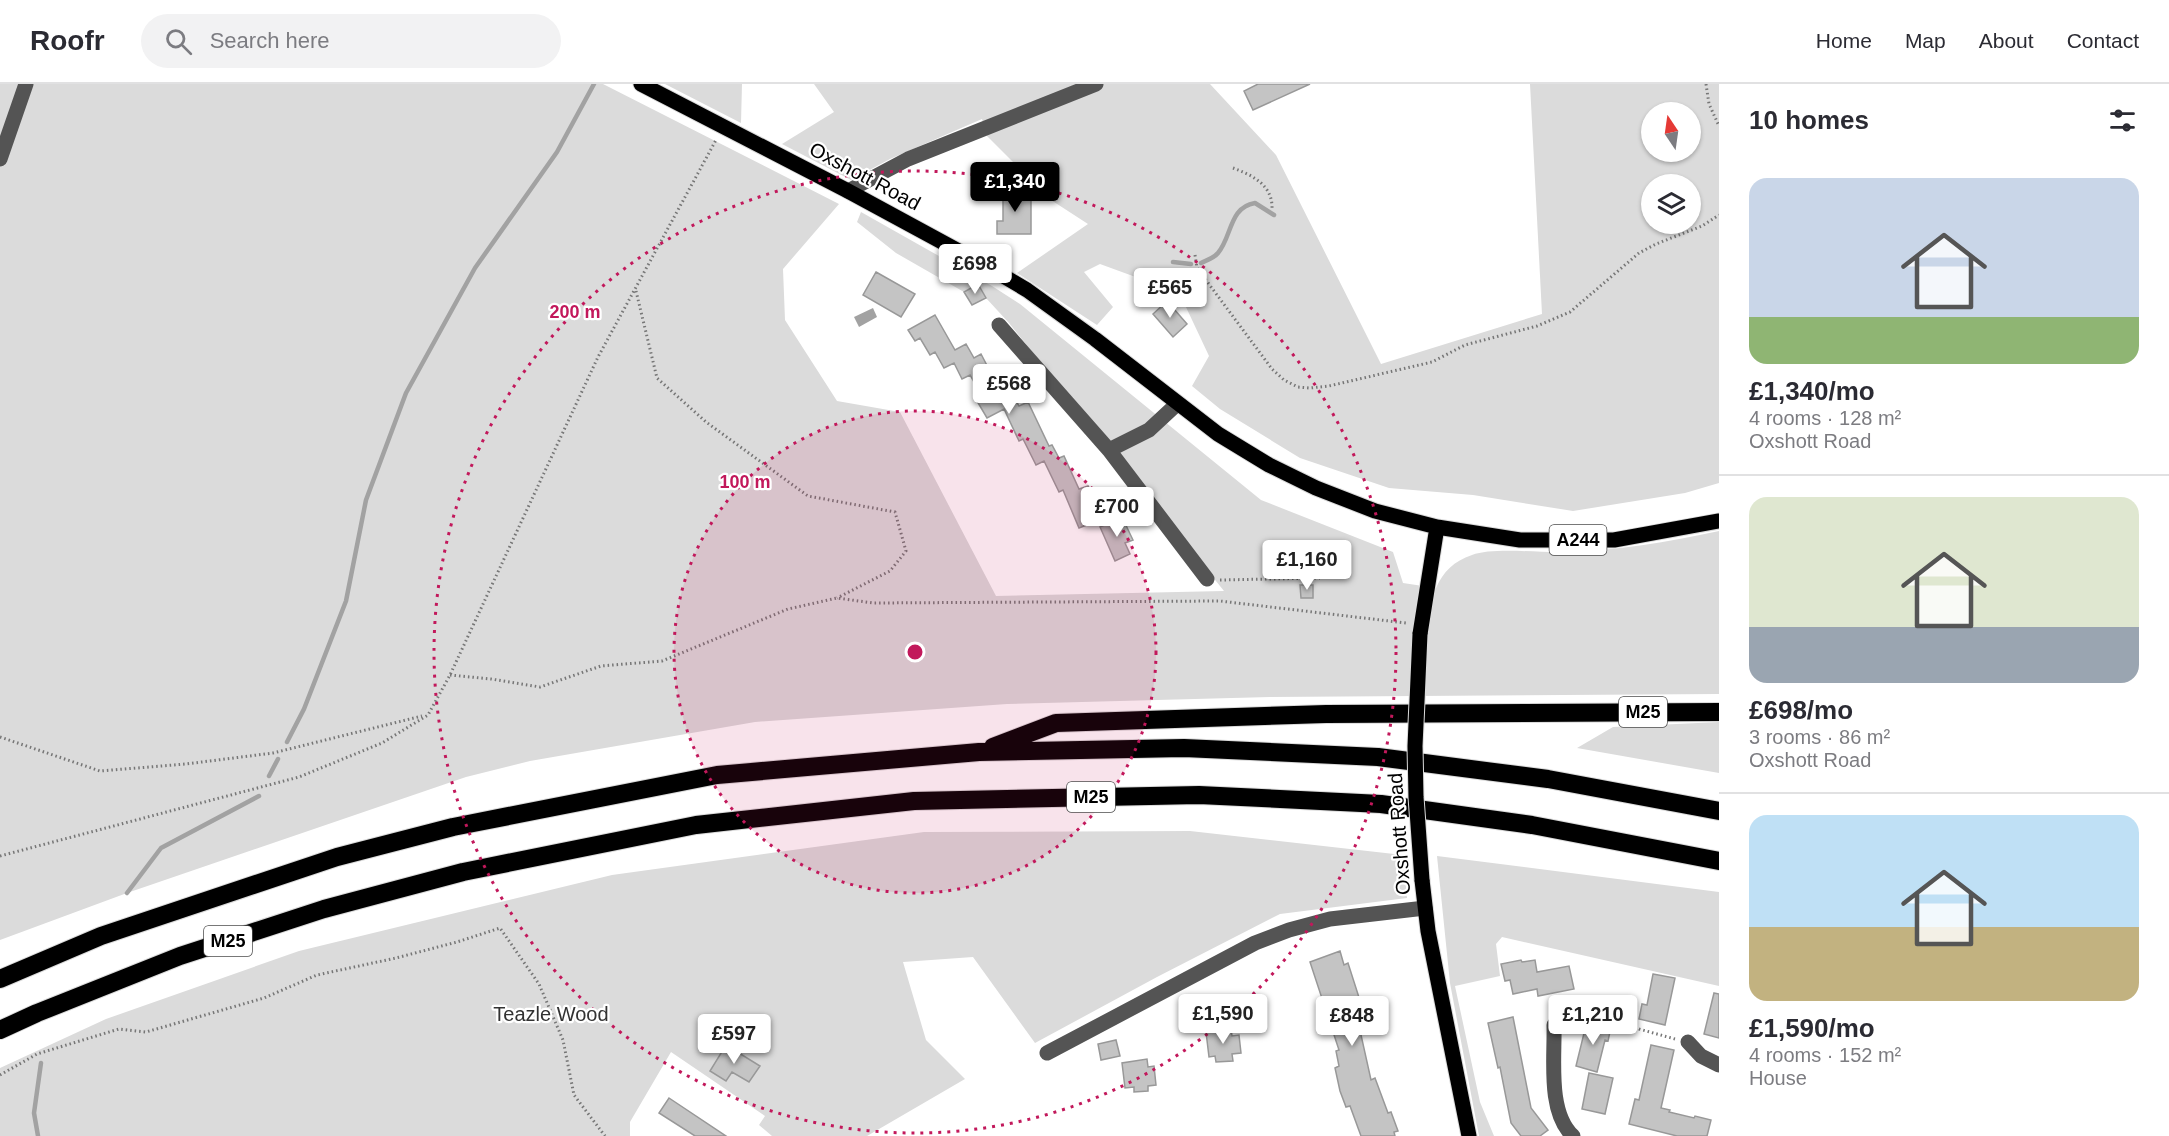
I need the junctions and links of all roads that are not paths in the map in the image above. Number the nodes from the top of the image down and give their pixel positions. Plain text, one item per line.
1 (26, 84) edge
2 (641, 84) edge
3 (1096, 84) edge
4 (0, 159) edge
5 (848, 191) junction
6 (999, 325) dead end
7 (1177, 404) junction
8 (1109, 450) junction
9 (1719, 521) edge
10 (1437, 528) junction
11 (1207, 579) road end
12 (1719, 712) edge
13 (979, 752) junction
14 (1719, 811) edge
15 (1719, 861) edge
16 (1425, 908) junction
17 (0, 979) edge
18 (1554, 1025) dead end
19 (0, 1030) edge
20 (1688, 1042) road end
21 (1047, 1053) dead end
22 (1719, 1065) edge
23 (1469, 1136) edge
24 (1573, 1136) edge

1 - 4 street
2 - 5 main road, Oxshott Road / A244
3 - 5 street
5 - 7 main road, Oxshott Road / A244
6 - 8 street
7 - 8 street
7 - 10 main road, Oxshott Road / A244
8 - 11 street
9 - 10 main road, Oxshott Road / A244
10 - 16 main road, Oxshott Road, bridge
12 - 13 highway, M25
13 - 14 highway, M25
13 - 17 highway, M25
15 - 19 highway, M25
16 - 21 street
16 - 23 main road, Oxshott Road
18 - 24 street
20 - 22 street

